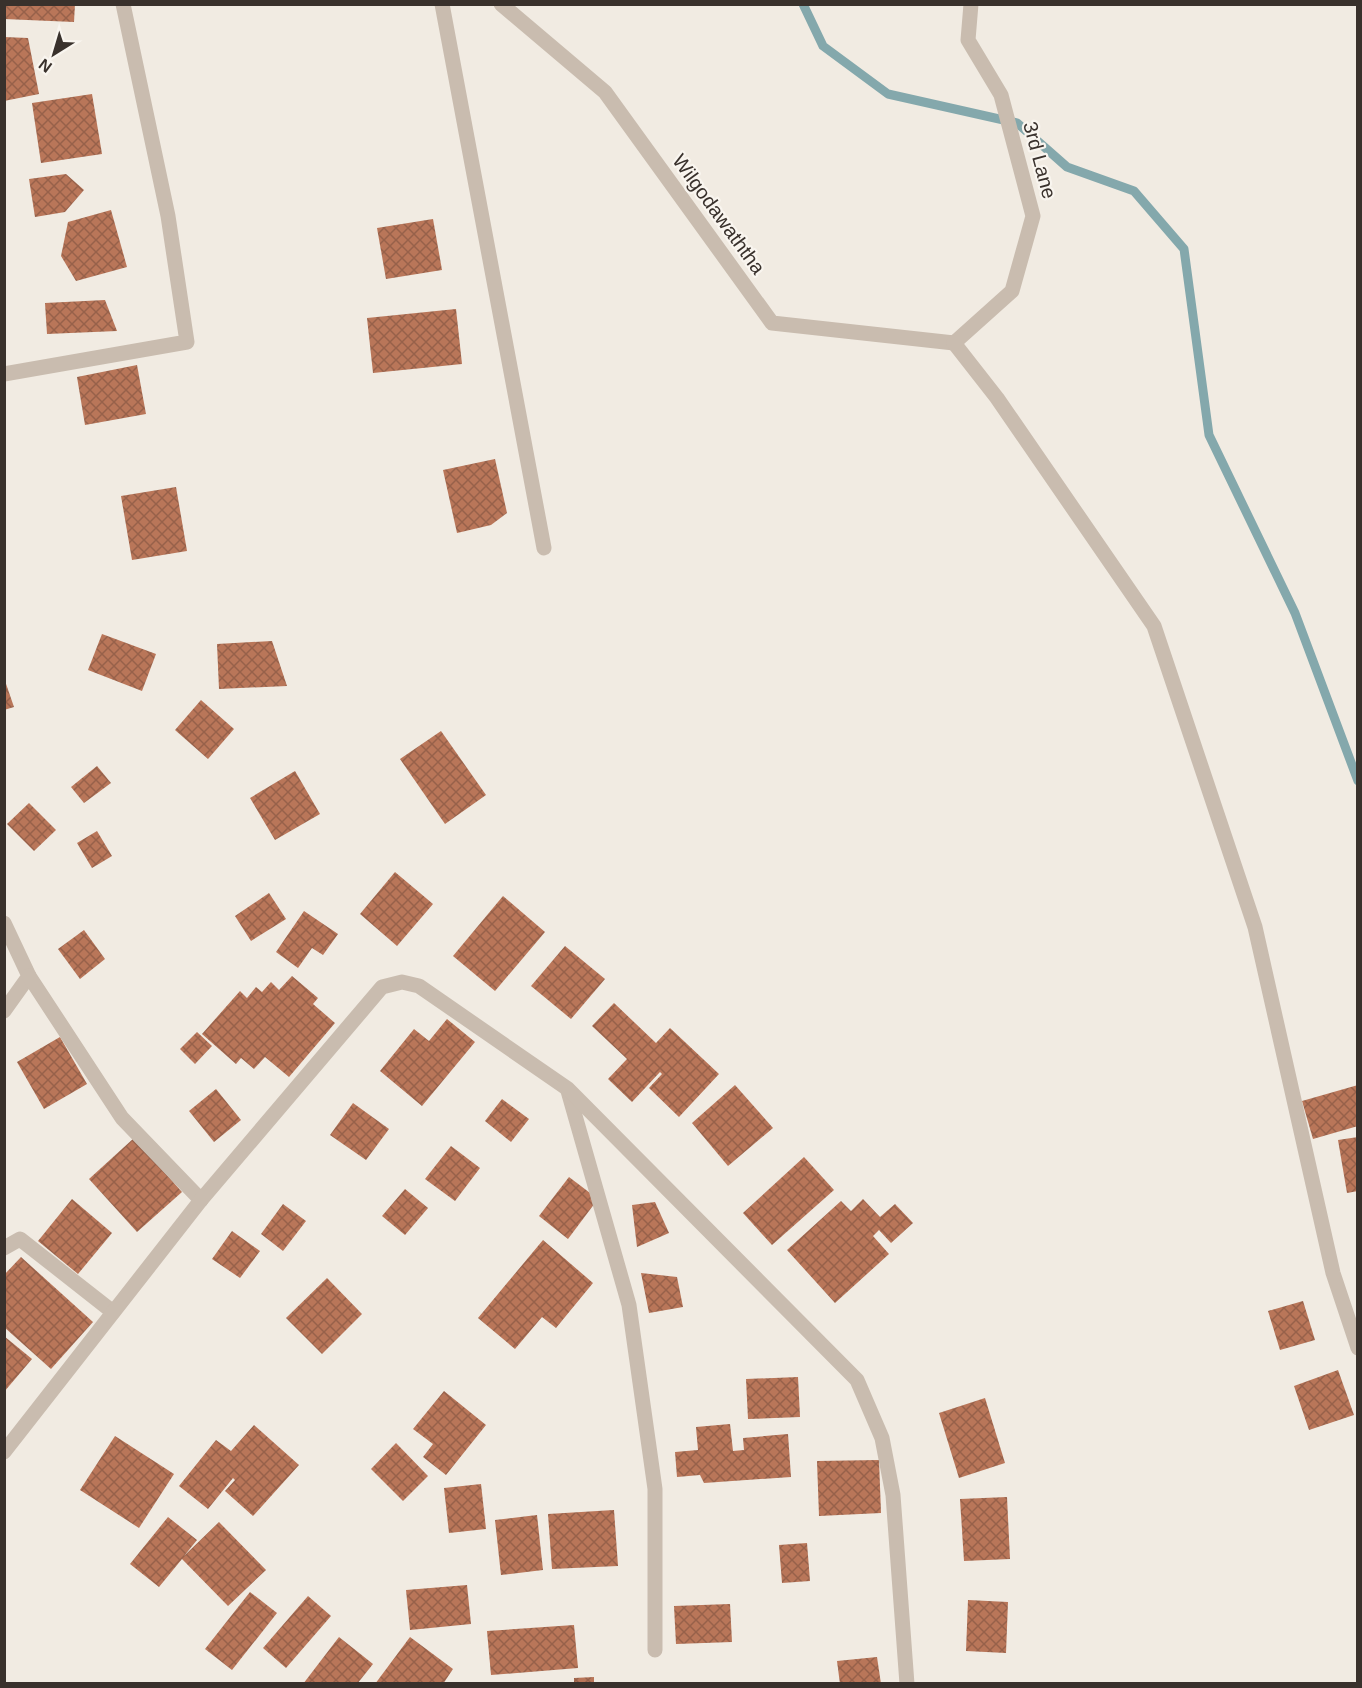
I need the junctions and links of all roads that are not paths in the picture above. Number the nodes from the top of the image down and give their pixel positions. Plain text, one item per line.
1 (123, 4) edge
2 (442, 4) edge
3 (501, 4) edge
4 (971, 4) edge
5 (954, 343) junction
6 (4, 374) edge
7 (544, 548) dead end
8 (4, 923) edge
9 (29, 976) junction
10 (4, 1011) edge
11 (568, 1089) junction
12 (201, 1200) junction
13 (4, 1248) edge
14 (113, 1312) junction
15 (1358, 1348) edge
16 (4, 1452) edge
17 (655, 1650) dead end
18 (907, 1683) edge

1 - 6 street
2 - 7 street
3 - 5 street, Wilgodawaththa
4 - 5 street, 3rd Lane
5 - 15 street
8 - 9 street
9 - 10 street
9 - 12 street
11 - 12 street
11 - 17 street
11 - 18 street
12 - 14 street
13 - 14 street
14 - 16 street

